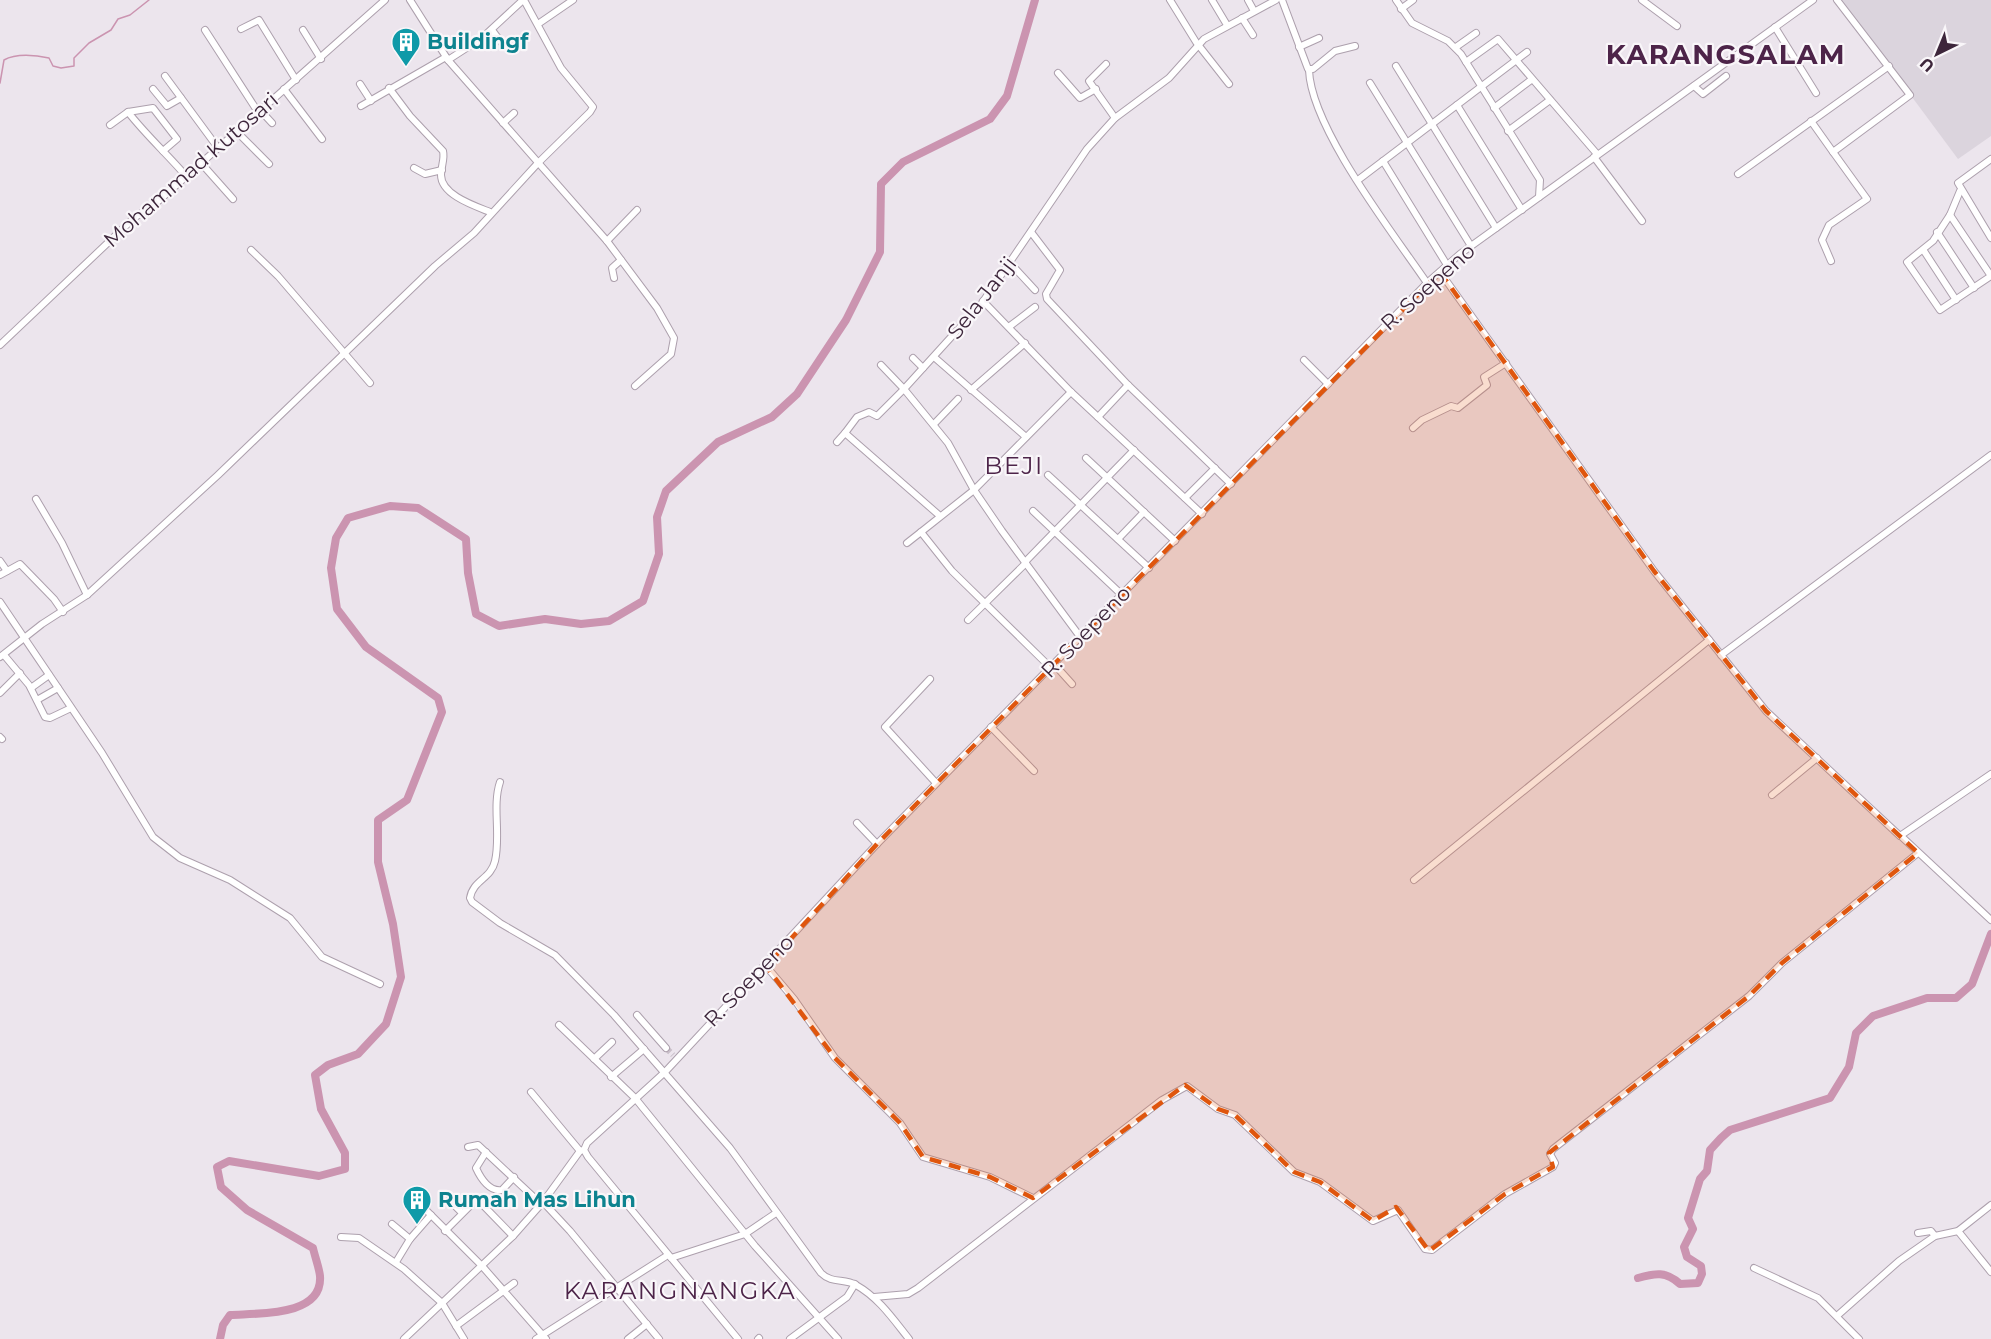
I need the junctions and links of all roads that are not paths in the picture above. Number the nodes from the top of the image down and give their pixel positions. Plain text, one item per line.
1 (385, 0) edge
2 (410, 0) edge
3 (524, 0) edge
4 (573, 0) edge
5 (1170, 0) edge
6 (1212, 0) edge
7 (1248, 0) edge
8 (1282, 0) edge
9 (1396, 0) edge
10 (1413, 0) edge
11 (1642, 0) edge
12 (1813, 0) edge
13 (1838, 0) edge
14 (1273, 1) edge
15 (1401, 9) junction
16 (1254, 11) junction
17 (1242, 18) junction
18 (538, 24) junction
19 (1227, 25) junction
20 (1677, 26) dead end
21 (1775, 27) junction
22 (241, 29) dead end
23 (205, 30) dead end
24 (303, 30) dead end
25 (492, 30) junction
26 (1476, 33) dead end
27 (1253, 36) dead end
28 (1319, 38) dead end
29 (501, 42) dead end
30 (1199, 44) junction
31 (1355, 46) dead end
32 (1299, 47) junction
33 (1456, 47) junction
34 (1527, 52) dead end
35 (447, 58) junction
36 (321, 59) junction
37 (1515, 60) junction
38 (1466, 62) junction
39 (1106, 64) dead end
40 (1396, 66) dead end
41 (1889, 66) junction
42 (1309, 70) junction
43 (1058, 73) dead end
44 (165, 76) dead end
45 (1726, 76) dead end
46 (296, 80) junction
47 (1531, 80) junction
48 (1370, 83) dead end
49 (360, 84) dead end
50 (1229, 84) dead end
51 (1481, 86) junction
52 (1694, 86) junction
53 (389, 88) junction
54 (153, 89) dead end
55 (284, 89) junction
56 (1096, 89) junction
57 (1816, 93) dead end
58 (181, 98) junction
59 (1550, 100) junction
60 (372, 101) junction
61 (1456, 105) junction
62 (362, 106) dead end
63 (1494, 108) junction
64 (259, 111) junction
65 (128, 112) junction
66 (514, 113) dead end
67 (1115, 118) junction
68 (1811, 121) junction
69 (272, 123) dead end
70 (503, 123) junction
71 (1431, 124) junction
72 (110, 125) dead end
73 (236, 131) junction
74 (1508, 131) junction
75 (322, 139) dead end
76 (1407, 143) junction
77 (218, 148) junction
78 (163, 151) junction
79 (1833, 152) junction
80 (1596, 155) junction
81 (1991, 159) edge
82 (1383, 161) junction
83 (201, 163) junction
84 (538, 163) junction
85 (269, 164) dead end
86 (414, 168) dead end
87 (442, 170) junction
88 (1738, 174) dead end
89 (186, 176) junction
90 (1358, 180) junction
91 (1540, 180) junction
92 (1557, 183) junction
93 (1960, 191) junction
94 (1539, 197) junction
95 (233, 198) dead end
96 (637, 210) dead end
97 (1522, 210) junction
98 (490, 212) junction
99 (1950, 215) junction
100 (1642, 221) dead end
101 (1496, 228) junction
102 (1031, 232) junction
103 (1938, 232) junction
104 (1991, 238) edge
105 (607, 241) junction
106 (1471, 246) junction
107 (250, 250) dead end
108 (1924, 250) junction
109 (621, 260) junction
110 (1831, 261) dead end
111 (1010, 263) junction
112 (1447, 265) junction
113 (1440, 272) junction
114 (1991, 276) edge
115 (614, 278) dead end
116 (1427, 284) junction
117 (1974, 288) junction
118 (1035, 290) dead end
119 (1956, 300) junction
120 (984, 301) junction
121 (1035, 307) dead end
122 (1010, 326) junction
123 (1025, 343) junction
124 (0, 345) edge
125 (344, 352) junction
126 (934, 357) junction
127 (913, 358) dead end
128 (1304, 360) dead end
129 (1506, 363) junction
130 (881, 365) dead end
131 (923, 368) junction
132 (370, 383) dead end
133 (1328, 384) junction
134 (1128, 385) junction
135 (635, 386) dead end
136 (904, 389) junction
137 (971, 390) junction
138 (1071, 392) junction
139 (958, 399) dead end
140 (1098, 417) junction
141 (934, 424) junction
142 (1413, 428) dead end
143 (845, 433) junction
144 (1026, 437) junction
145 (837, 442) dead end
146 (1134, 450) junction
147 (1991, 454) edge
148 (1086, 458) dead end
149 (1215, 468) junction
150 (1048, 475) dead end
151 (1107, 477) junction
152 (1231, 483) junction
153 (974, 490) junction
154 (1185, 498) junction
155 (36, 499) dead end
156 (1082, 505) junction
157 (1033, 511) dead end
158 (1144, 512) junction
159 (1202, 514) junction
160 (940, 516) junction
161 (1055, 531) junction
162 (921, 532) junction
163 (1118, 539) junction
164 (1175, 541) junction
165 (907, 543) dead end
166 (0, 561) edge
167 (1025, 562) junction
168 (1149, 568) junction
169 (3, 573) edge
170 (87, 595) junction
171 (1122, 595) junction
172 (0, 602) edge
173 (985, 602) junction
174 (63, 612) junction
175 (968, 620) dead end
176 (25, 637) junction
177 (1081, 638) junction
178 (1709, 640) junction
179 (1721, 655) junction
180 (2, 656) edge
181 (1053, 666) junction
182 (20, 673) junction
183 (49, 675) junction
184 (930, 679) dead end
185 (1072, 684) dead end
186 (31, 688) junction
187 (58, 688) junction
188 (0, 693) edge
189 (37, 700) junction
190 (71, 708) junction
191 (990, 727) junction
192 (1817, 758) junction
193 (1034, 771) dead end
194 (1991, 774) edge
195 (500, 782) dead end
196 (936, 783) junction
197 (1772, 795) dead end
198 (857, 823) dead end
199 (1902, 837) junction
200 (876, 844) junction
201 (1918, 853) junction
202 (1414, 880) dead end
203 (1991, 920) edge
204 (766, 966) junction
205 (380, 984) dead end
206 (637, 1015) dead end
207 (559, 1025) dead end
208 (612, 1042) dead end
209 (666, 1048) tunnel mouth
210 (644, 1049) junction
211 (594, 1059) junction
212 (665, 1072) junction
213 (611, 1077) junction
214 (531, 1092) dead end
215 (635, 1098) junction
216 (468, 1147) dead end
217 (582, 1150) junction
218 (486, 1152) junction
219 (514, 1177) junction
220 (1033, 1198) junction
221 (449, 1200) dead end
222 (418, 1202) dead end
223 (542, 1203) junction
224 (1991, 1205) edge
225 (462, 1213) junction
226 (776, 1213) junction
227 (431, 1215) junction
228 (392, 1224) dead end
229 (445, 1231) junction
230 (1958, 1231) junction
231 (1918, 1233) dead end
232 (745, 1234) junction
233 (513, 1236) junction
234 (1935, 1236) junction
235 (340, 1237) dead end
236 (410, 1239) junction
237 (669, 1256) junction
238 (396, 1262) junction
239 (482, 1266) junction
240 (1754, 1268) dead end
241 (1991, 1272) edge
242 (514, 1283) dead end
243 (855, 1284) junction
244 (617, 1288) junction
245 (504, 1291) junction
246 (874, 1297) junction
247 (442, 1303) junction
248 (1838, 1315) junction
249 (818, 1317) junction
250 (647, 1324) junction
251 (456, 1326) junction
252 (541, 1338) edge
253 (404, 1339) edge
254 (464, 1339) edge
255 (628, 1339) edge
256 (659, 1339) edge
257 (738, 1339) edge
258 (790, 1339) edge
259 (838, 1339) edge
260 (909, 1339) edge
261 (1859, 1339) edge

1 - 36 street, Mohammad Kutosari
2 - 35 street
3 - 18 street
3 - 25 street
4 - 18 street
5 - 30 street
6 - 19 street
7 - 16 street
8 - 32 street
9 - 15 street
10 - 15 street
11 - 20 street
12 - 21 street, R. Soepeno
13 - 41 street
14 - 16 street, Sela Janji
15 - 33 street
16 - 17 street, Sela Janji
17 - 19 street, Sela Janji
17 - 27 street
18 - 84 street
19 - 30 street, Sela Janji
21 - 52 street, R. Soepeno
21 - 57 street
22 - 46 street
23 - 64 street
24 - 36 street
25 - 29 street
25 - 35 street
26 - 33 street
28 - 32 street
30 - 50 street
30 - 67 street, Sela Janji
31 - 42 street
32 - 42 street
33 - 38 street
34 - 37 street
35 - 53 street
35 - 70 street
36 - 46 street, Mohammad Kutosari
37 - 38 street
37 - 47 street
37 - 51 street
38 - 51 street
39 - 56 street
40 - 71 street
41 - 68 street
41 - 79 street
42 - 90 street
43 - 56 street
44 - 58 street
45 - 52 street
46 - 55 street, Mohammad Kutosari
47 - 59 street
47 - 63 street
48 - 76 street
49 - 60 street
51 - 61 street
51 - 63 street
52 - 80 street, R. Soepeno
53 - 60 street
53 - 87 street
54 - 58 street
55 - 64 street, Mohammad Kutosari
55 - 75 street
56 - 67 street
58 - 77 street
59 - 74 street
59 - 80 street
60 - 62 street
61 - 71 street
61 - 97 street
63 - 74 street
64 - 69 street
64 - 73 street, Mohammad Kutosari
65 - 72 street
65 - 78 street
65 - 78 street
66 - 70 street
67 - 102 street, Sela Janji
68 - 79 street
68 - 88 street
70 - 84 street
71 - 76 street
71 - 101 street
73 - 77 street, Mohammad Kutosari
73 - 85 street
74 - 91 street
76 - 82 street
76 - 106 street
77 - 83 street, Mohammad Kutosari
78 - 89 street
79 - 110 street
80 - 92 street, R. Soepeno
80 - 100 street
81 - 93 street
82 - 90 street
82 - 112 street
83 - 89 street, Mohammad Kutosari
83 - 95 street
84 - 98 street
84 - 105 street
86 - 87 street
87 - 98 street
89 - 124 street, Mohammad Kutosari
90 - 116 street
91 - 92 street
91 - 94 street
92 - 94 street, R. Soepeno
93 - 99 street
93 - 104 street
94 - 97 street, R. Soepeno
96 - 105 street
97 - 101 street, R. Soepeno
98 - 125 street
99 - 103 street
99 - 114 street
101 - 106 street, R. Soepeno
102 - 111 street, Sela Janji
102 - 134 street
103 - 108 street
103 - 117 street
105 - 109 street
106 - 112 street, R. Soepeno
107 - 125 street
108 - 119 street
108 - 119 street
109 - 115 street
109 - 135 street
111 - 118 street
111 - 120 street, Sela Janji
112 - 113 street, R. Soepeno
113 - 116 street, R. Soepeno
113 - 129 street
114 - 117 street
116 - 133 street, R. Soepeno
117 - 119 street
120 - 122 street
120 - 126 street, Sela Janji
121 - 122 street
122 - 123 street
123 - 137 street
123 - 138 street
125 - 132 street
125 - 170 street
126 - 131 street, Sela Janji
126 - 137 street
127 - 131 street
128 - 133 street
129 - 142 street
129 - 178 street
130 - 136 street
131 - 136 street, Sela Janji
133 - 152 street, R. Soepeno
134 - 140 street
134 - 149 street
136 - 141 street
136 - 143 street, Sela Janji
137 - 144 street
138 - 140 street
138 - 144 street
139 - 141 street
140 - 146 street
141 - 153 street
143 - 145 street
143 - 160 street
144 - 153 street
146 - 151 street
146 - 154 street
147 - 179 street
148 - 151 street
149 - 152 street
149 - 154 street
150 - 156 street
151 - 156 street
151 - 158 street
152 - 159 street, R. Soepeno
153 - 160 street
153 - 167 street
154 - 159 street
155 - 170 street
156 - 161 street
156 - 163 street
157 - 161 street
158 - 163 street
158 - 164 street
159 - 164 street, R. Soepeno
160 - 162 street
161 - 167 street
161 - 171 street
162 - 165 street
162 - 173 street
163 - 168 street
164 - 168 street, R. Soepeno
166 - 169 street
167 - 173 street
167 - 177 street
168 - 171 street, R. Soepeno
169 - 174 street
170 - 174 street
171 - 177 street, R. Soepeno
172 - 176 street
173 - 175 street
173 - 181 street
174 - 176 street
176 - 180 street
176 - 183 street
177 - 181 street, R. Soepeno
178 - 179 street
178 - 202 street
179 - 192 street
180 - 182 street
181 - 185 street
181 - 191 street, R. Soepeno
182 - 186 street
182 - 188 street
183 - 186 street
183 - 187 street
184 - 196 street
186 - 189 street
187 - 189 street
187 - 190 street
189 - 190 street
190 - 205 street
191 - 193 street
191 - 196 street, R. Soepeno
192 - 197 street
192 - 199 street
194 - 199 street
195 - 210 street
196 - 200 street, R. Soepeno
198 - 200 street
199 - 201 street
200 - 204 street, R. Soepeno
201 - 203 street
201 - 220 street
204 - 212 street, R. Soepeno
204 - 220 street
206 - 209 street
207 - 211 street
208 - 211 street
210 - 212 street
210 - 213 street
211 - 213 street
212 - 215 street, R. Soepeno
212 - 226 street
213 - 215 street
214 - 217 street
215 - 217 street, R. Soepeno
215 - 232 street
216 - 218 street
217 - 223 street, R. Soepeno
217 - 237 street
218 - 219 street
218 - 219 street
219 - 223 street
220 - 246 street
221 - 225 street
222 - 227 street
223 - 233 street, R. Soepeno
223 - 244 street
224 - 230 street
225 - 229 street
225 - 233 street
226 - 232 street
226 - 243 street
227 - 229 street
227 - 236 street
228 - 236 street
229 - 239 street
230 - 234 street
230 - 241 street
231 - 234 street
232 - 237 street
232 - 249 street
233 - 239 street, R. Soepeno
234 - 248 street
235 - 238 street
236 - 238 street
237 - 244 street
237 - 257 street
238 - 247 street
239 - 245 street
239 - 247 street, R. Soepeno
240 - 248 street
242 - 245 street
243 - 246 street
243 - 249 street
244 - 250 street
244 - 252 street
245 - 251 street
245 - 252 street
246 - 260 street
247 - 251 street
247 - 253 street, R. Soepeno
248 - 261 street
249 - 258 street
249 - 259 street
250 - 255 street
250 - 256 street
251 - 254 street

